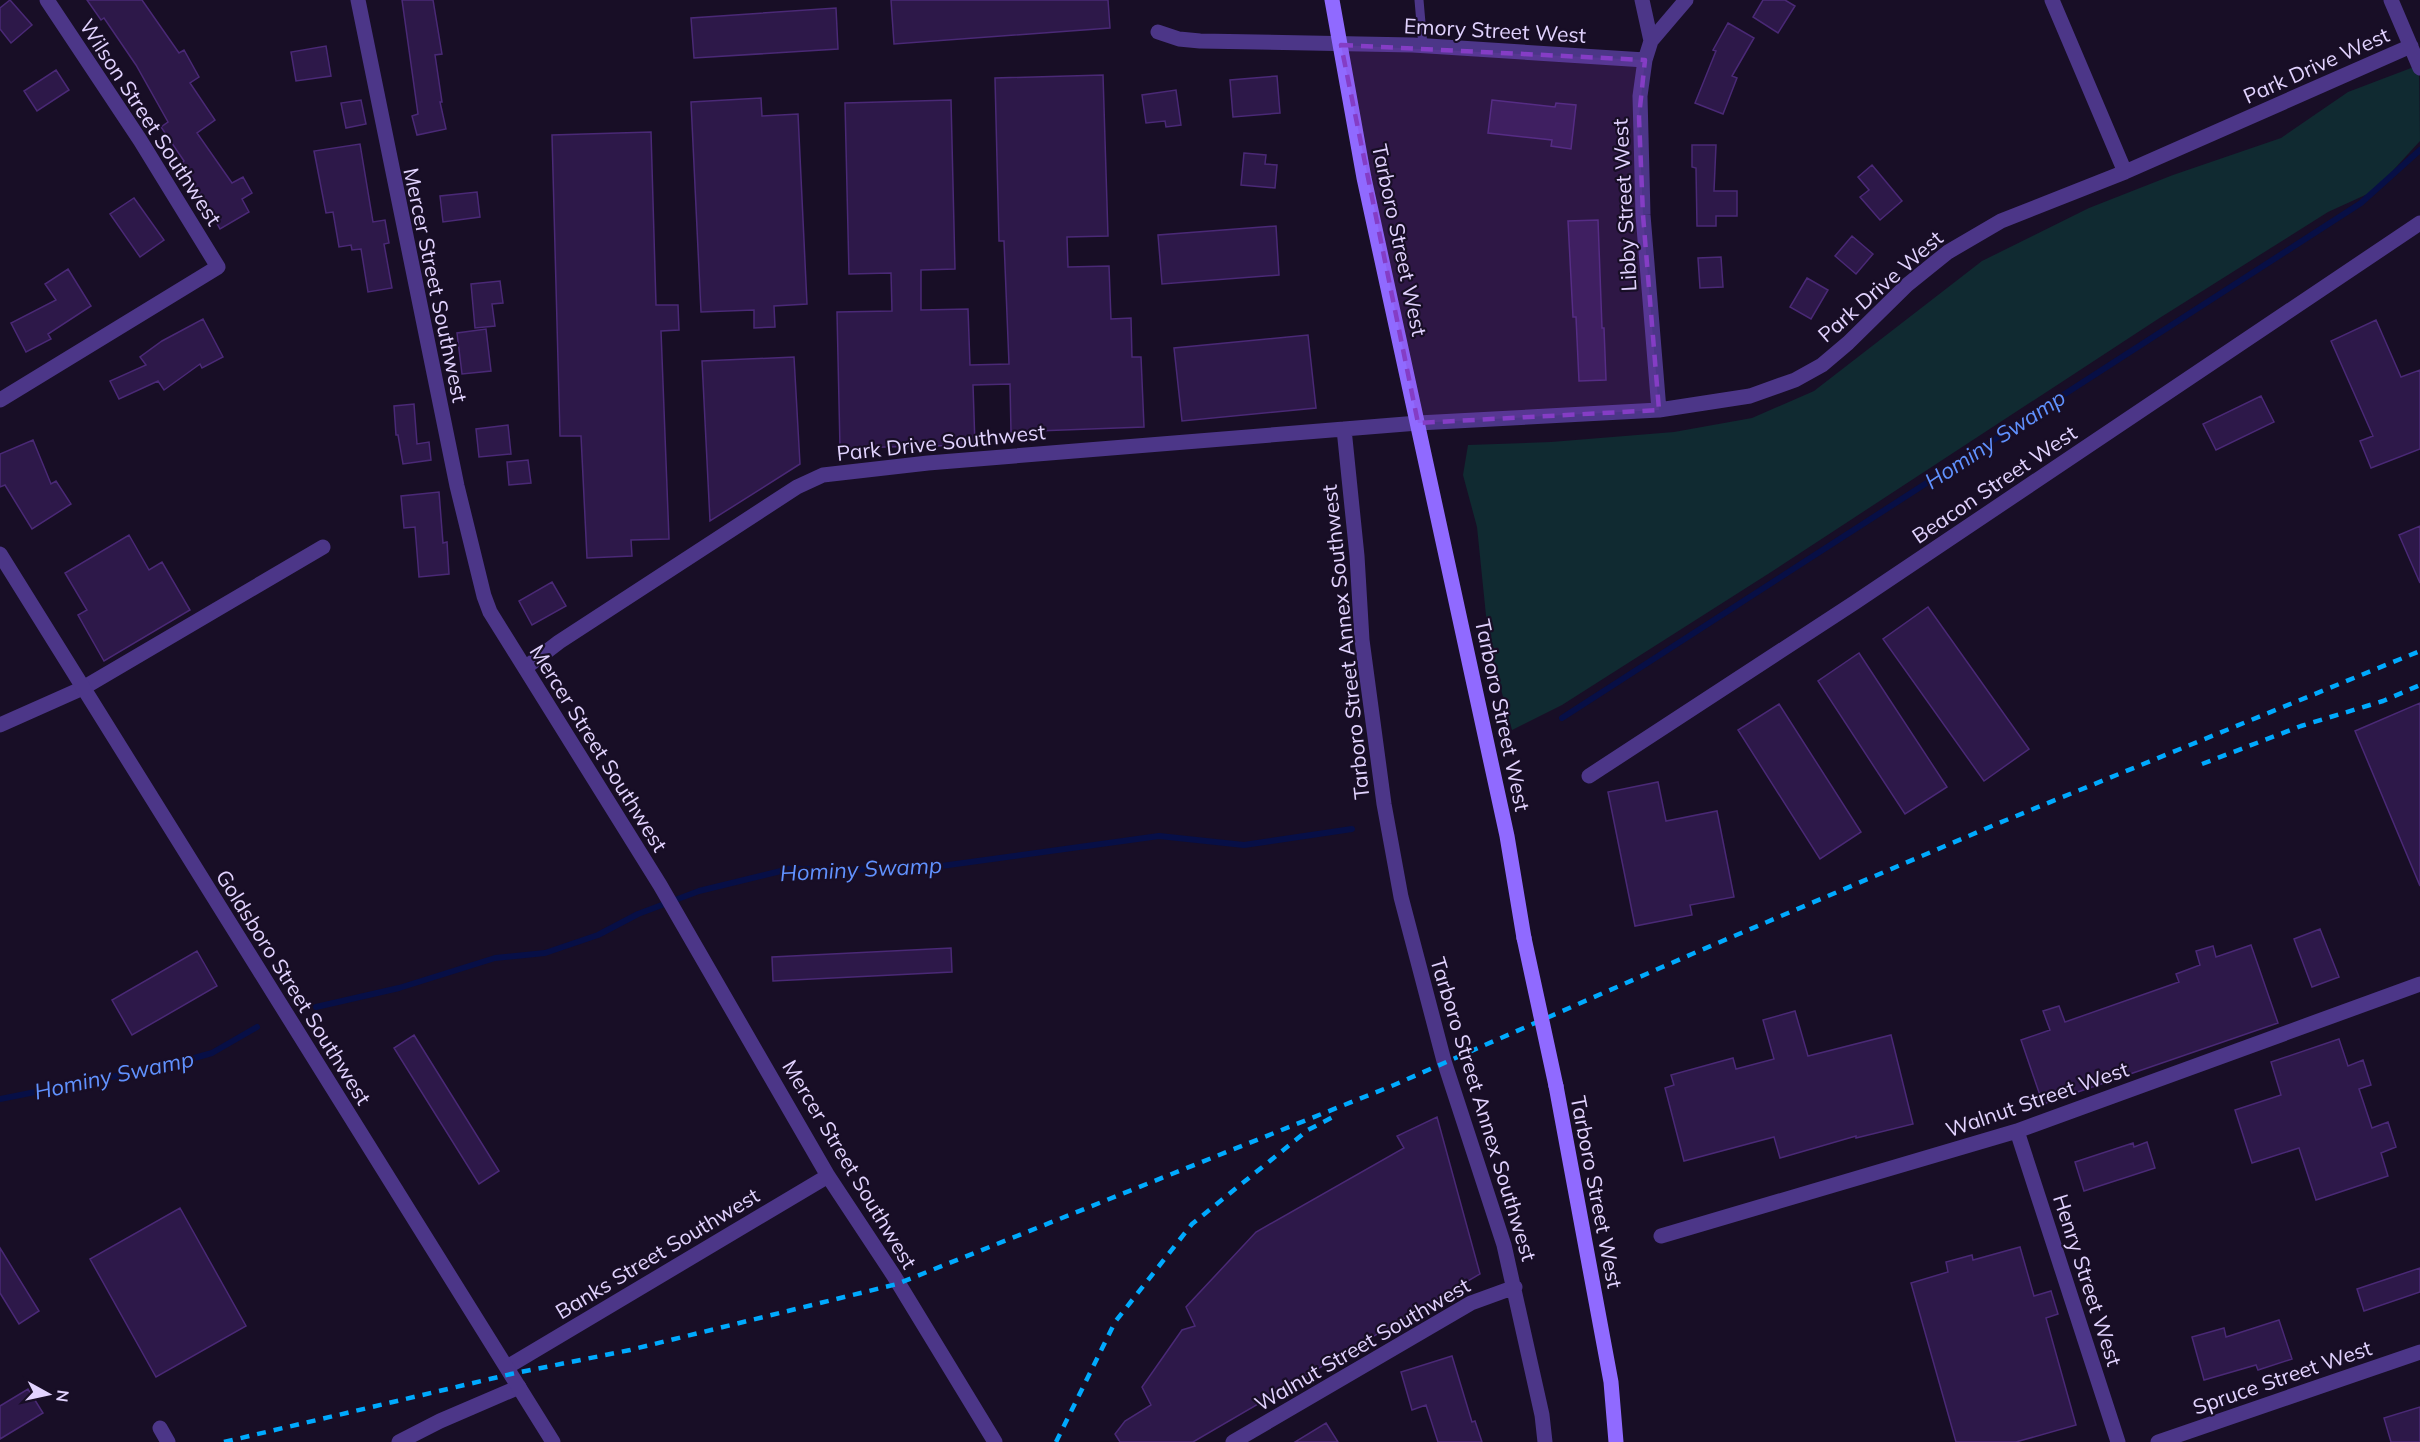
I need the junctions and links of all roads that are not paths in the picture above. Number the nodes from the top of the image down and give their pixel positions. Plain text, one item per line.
1 (47, 0) edge
2 (358, 0) edge
3 (1332, 0) edge
4 (1419, 0) edge
5 (1642, 0) edge
6 (1686, 0) edge
7 (2052, 0) edge
8 (2391, 0) edge
9 (1158, 33) dead end
10 (1651, 41) junction
11 (1341, 45) junction
12 (1423, 46) junction
13 (2411, 46) junction
14 (1646, 60) junction
15 (2420, 68) edge
16 (2125, 172) junction
17 (2420, 223) edge
18 (0, 400) edge
19 (1659, 410) junction
20 (1418, 423) junction
21 (1344, 429) junction
22 (323, 547) dead end
23 (0, 554) edge
24 (525, 668) junction
25 (83, 688) junction
26 (0, 725) edge
27 (1589, 776) dead end
28 (2420, 984) edge
29 (2017, 1131) junction
30 (828, 1176) junction
31 (1661, 1236) dead end
32 (1515, 1287) junction
33 (2420, 1352) edge
34 (507, 1367) junction
35 (519, 1388) junction
36 (160, 1428) dead end
37 (168, 1442) edge
38 (399, 1442) edge
39 (553, 1442) edge
40 (995, 1442) edge
41 (1233, 1442) edge
42 (1545, 1442) edge
43 (1616, 1442) edge
44 (2118, 1442) edge
45 (2158, 1442) edge

1 - 18 street, Wilson Street Southwest
2 - 24 street, Mercer Street Southwest
3 - 11 main road, Tarboro Street West
4 - 12 lane
5 - 10 street, Libby Street West
6 - 10 street
7 - 16 street
8 - 13 street
9 - 11 street, Emory Street West
10 - 14 street, Libby Street West
11 - 12 street, Emory Street West
11 - 20 main road, Tarboro Street West
12 - 14 street, Emory Street West
13 - 15 street
13 - 16 street, Park Drive West
14 - 19 street, Libby Street West
16 - 19 street, Park Drive West
17 - 27 street, Beacon Street West
19 - 20 street, Park Drive West
20 - 21 street, Park Drive Southwest
20 - 43 main road, Tarboro Street West, bridge
21 - 24 street, Park Drive Southwest
21 - 32 street, Tarboro Street Annex Southwest
22 - 25 street
23 - 25 street, Goldsboro Street Southwest
24 - 30 street, Mercer Street Southwest
25 - 26 street
25 - 34 street, Goldsboro Street Southwest
28 - 29 street, Walnut Street West
29 - 31 street, Walnut Street West
29 - 44 street, Henry Street West
30 - 34 street, Banks Street Southwest
30 - 40 street, Mercer Street Southwest
32 - 41 street, Walnut Street Southwest
32 - 42 street, Tarboro Street Annex Southwest
33 - 45 street, Spruce Street West
34 - 35 street, Goldsboro Street Southwest
35 - 38 street
35 - 39 street, Goldsboro Street Southwest
36 - 37 street

